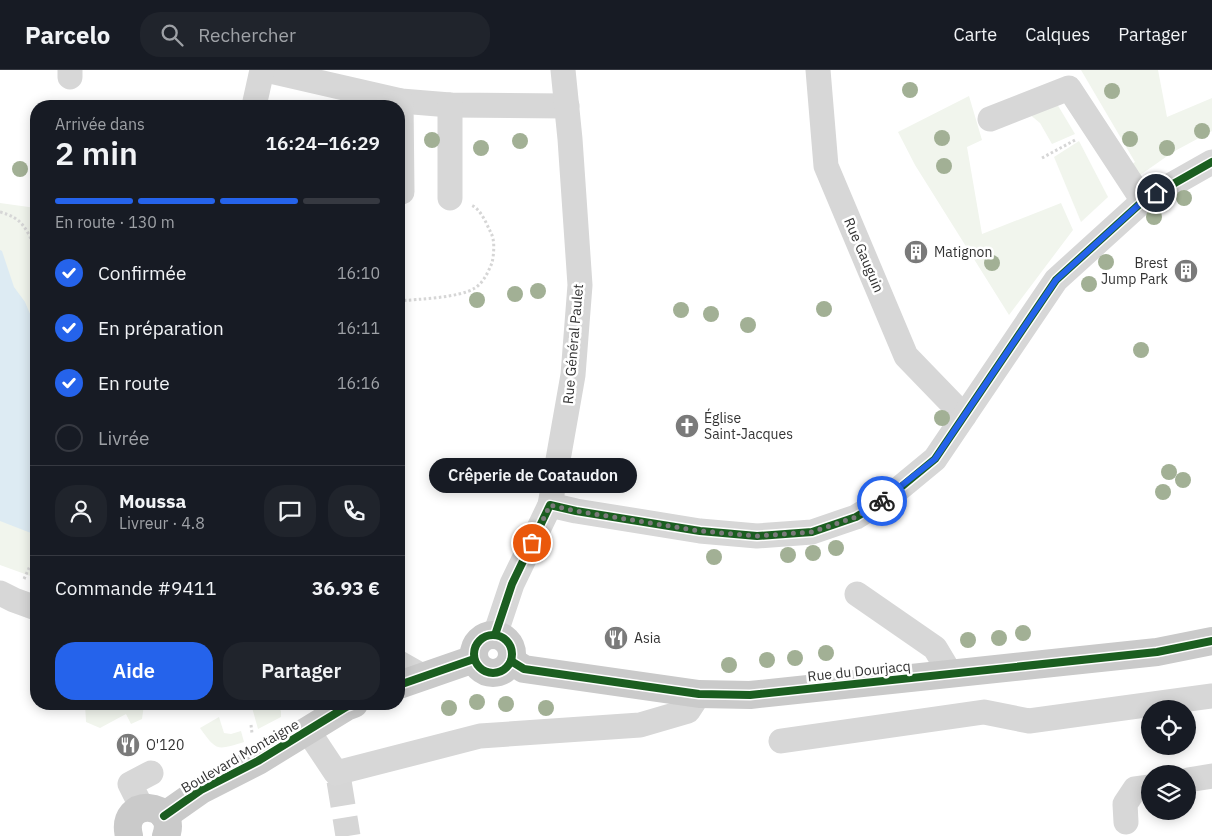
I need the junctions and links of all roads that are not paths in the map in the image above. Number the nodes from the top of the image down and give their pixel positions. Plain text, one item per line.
1 (262, 70) edge
2 (266, 70) edge
3 (563, 70) edge
4 (818, 70) edge
5 (255, 100) edge
6 (401, 100) edge
7 (405, 100) edge
8 (450, 105) junction
9 (567, 106) junction
10 (990, 119) dead end
11 (1212, 162) edge
12 (450, 198) road end
13 (1143, 201) junction
14 (964, 416) junction
15 (550, 505) junction
16 (0, 593) edge
17 (857, 594) dead end
18 (30, 606) edge
19 (495, 635) junction
20 (1212, 641) edge
21 (474, 660) junction
22 (511, 661) junction
23 (950, 674) junction
24 (411, 680) edge
25 (699, 694) junction
26 (1212, 696) edge
27 (341, 710) edge
28 (308, 731) junction
29 (781, 741) dead end
30 (151, 773) dead end
31 (1212, 776) edge
32 (1196, 779) edge
33 (1141, 788) edge
34 (157, 820) edge
35 (1126, 822) dead end
36 (128, 836) edge

1 - 5 street
2 - 6 street
3 - 9 street, Rue Général Paulet
4 - 14 street, Rue Gauguin
7 - 8 street
8 - 9 street
8 - 12 street
9 - 15 street, Rue Général Paulet
10 - 13 street
11 - 13 street
13 - 14 street
14 - 15 street
15 - 19 street, Rue Général Paulet
16 - 18 street
17 - 23 street
19 - 21 main road
19 - 22 main road
20 - 23 main road, Rue du Dourjacq
21 - 22 main road
21 - 24 main road
22 - 25 main road, Rue du Dourjacq
23 - 25 main road, Rue du Dourjacq
25 - 28 street
26 - 29 street
27 - 28 main road, Boulevard Montaigne
28 - 34 main road, Boulevard Montaigne
30 - 34 street
31 - 32 street
33 - 35 street
34 - 36 main road, Boulevard Montaigne

